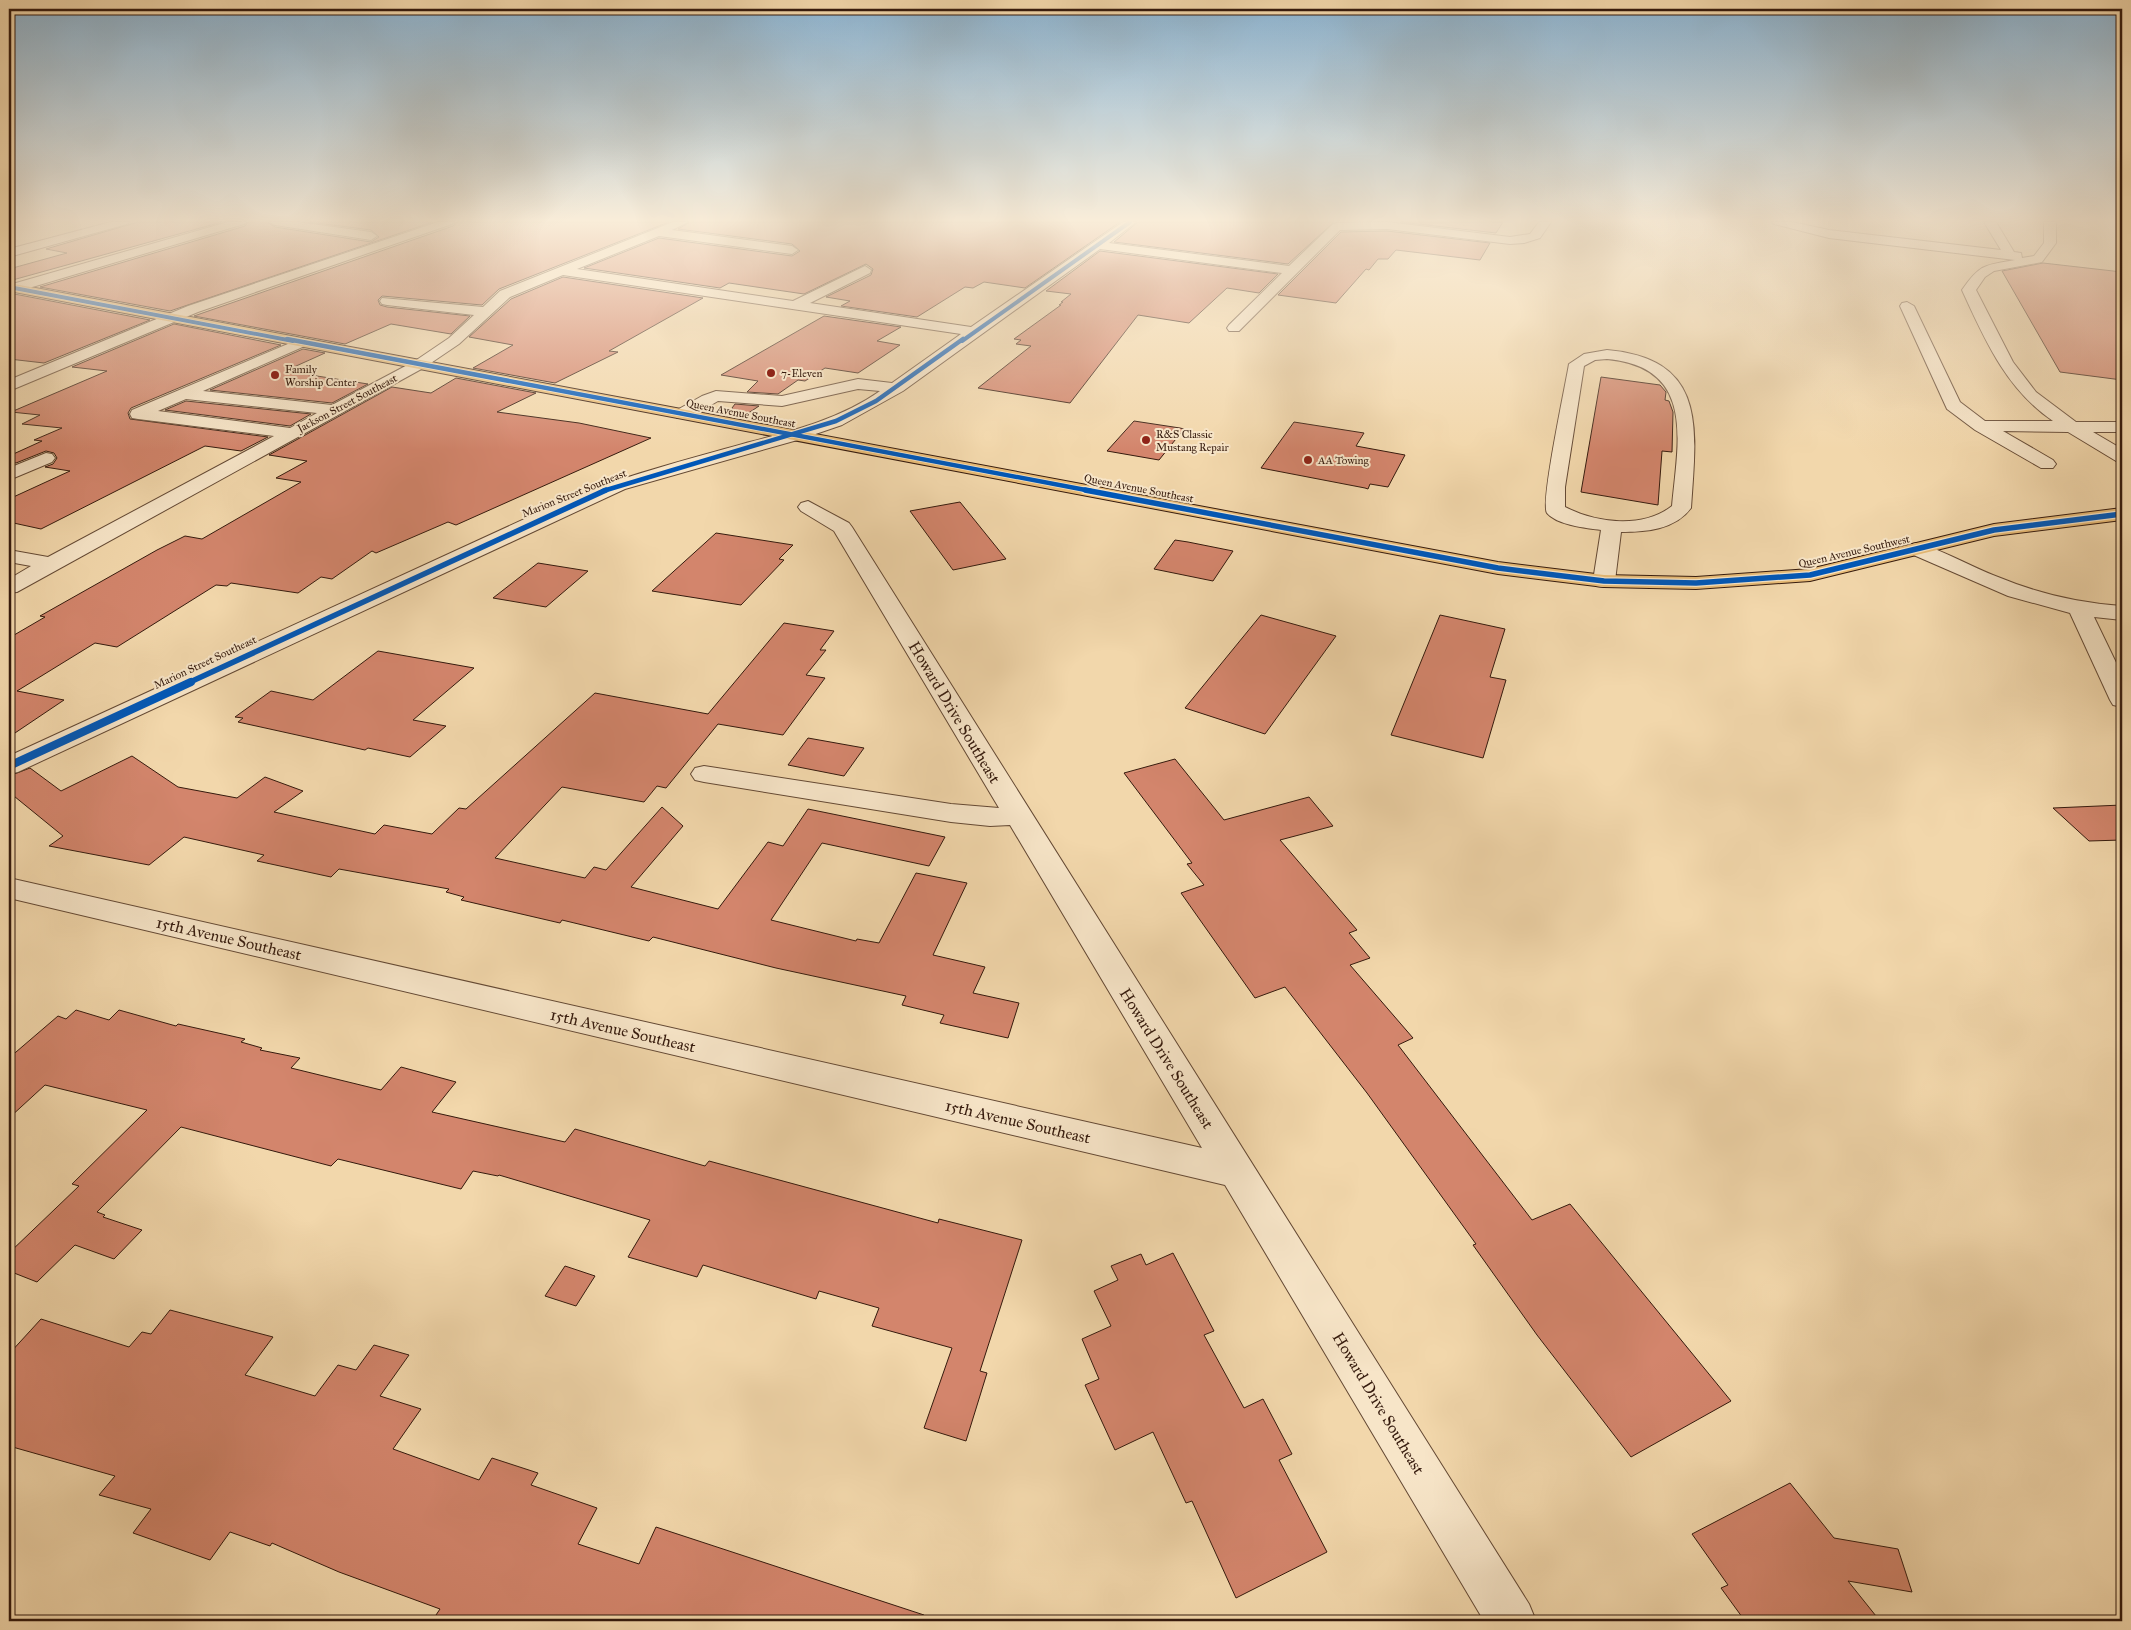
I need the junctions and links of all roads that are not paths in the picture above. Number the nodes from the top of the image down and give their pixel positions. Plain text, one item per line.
1 (70, 298) edge
2 (225, 298) edge
3 (500, 298) edge
4 (748, 298) edge
5 (810, 298) edge
6 (1023, 298) edge
7 (1263, 298) edge
8 (1973, 298) edge
9 (386, 301) dead end
10 (796, 305) junction
11 (1906, 306) dead end
12 (486, 311) junction
13 (177, 318) junction
14 (1234, 328) dead end
15 (975, 332) junction
16 (302, 342) junction
17 (420, 364) junction
18 (9, 386) edge
19 (897, 388) junction
20 (182, 394) junction
21 (334, 410) junction
22 (683, 414) junction
23 (1981, 426) junction
24 (2075, 426) junction
25 (2122, 427) edge
26 (292, 433) junction
27 (794, 435) junction
28 (46, 458) dead end
29 (2122, 458) edge
30 (2047, 464) dead end
31 (9, 475) edge
32 (808, 507) dead end
33 (2122, 514) edge
34 (1612, 526) junction
35 (1916, 549) junction
36 (9, 556) edge
37 (51, 564) junction
38 (1498, 568) joint
39 (1604, 581) junction
40 (9, 587) edge
41 (2079, 609) junction
42 (2122, 613) edge
43 (2122, 700) edge
44 (9, 766) edge
45 (704, 774) dead end
46 (1018, 816) junction
47 (9, 888) edge
48 (1238, 1172) junction
49 (1512, 1621) edge

1 - 13 main road, Queen Avenue Southeast
2 - 13 street
3 - 12 street, Jackson Street Southeast
4 - 10 street
5 - 10 street
6 - 15 street, Marion Street Southeast
7 - 14 street
8 - 24 street
9 - 12 street
10 - 15 street
11 - 23 street
12 - 17 street, Jackson Street Southeast
13 - 16 main road, Queen Avenue Southeast
13 - 18 street
15 - 19 street, Marion Street Southeast
16 - 17 main road, Queen Avenue Southeast
16 - 20 street
17 - 21 street, Jackson Street Southeast
17 - 22 main road, Queen Avenue Southeast
19 - 22 street
19 - 27 street, Marion Street Southeast
20 - 21 street
20 - 26 street
21 - 26 street, Jackson Street Southeast
22 - 27 main road, Queen Avenue Southeast
23 - 24 street
23 - 30 street
24 - 25 street
24 - 29 street
26 - 37 street, Jackson Street Southeast
27 - 38 main road, Queen Avenue Southeast
27 - 44 street, Marion Street Southeast
28 - 31 street
32 - 46 street, Howard Drive Southeast
33 - 35 main road, Queen Avenue Southwest
34 - 34 street
34 - 39 street
35 - 39 main road, Queen Avenue Southwest
35 - 41 street
36 - 37 street
37 - 40 street, Jackson Street Southeast
38 - 39 main road, Queen Avenue Southwest
41 - 42 street
41 - 43 street
45 - 46 street
46 - 48 street, Howard Drive Southeast
47 - 48 street, 15th Avenue Southeast
48 - 49 street, Howard Drive Southeast

